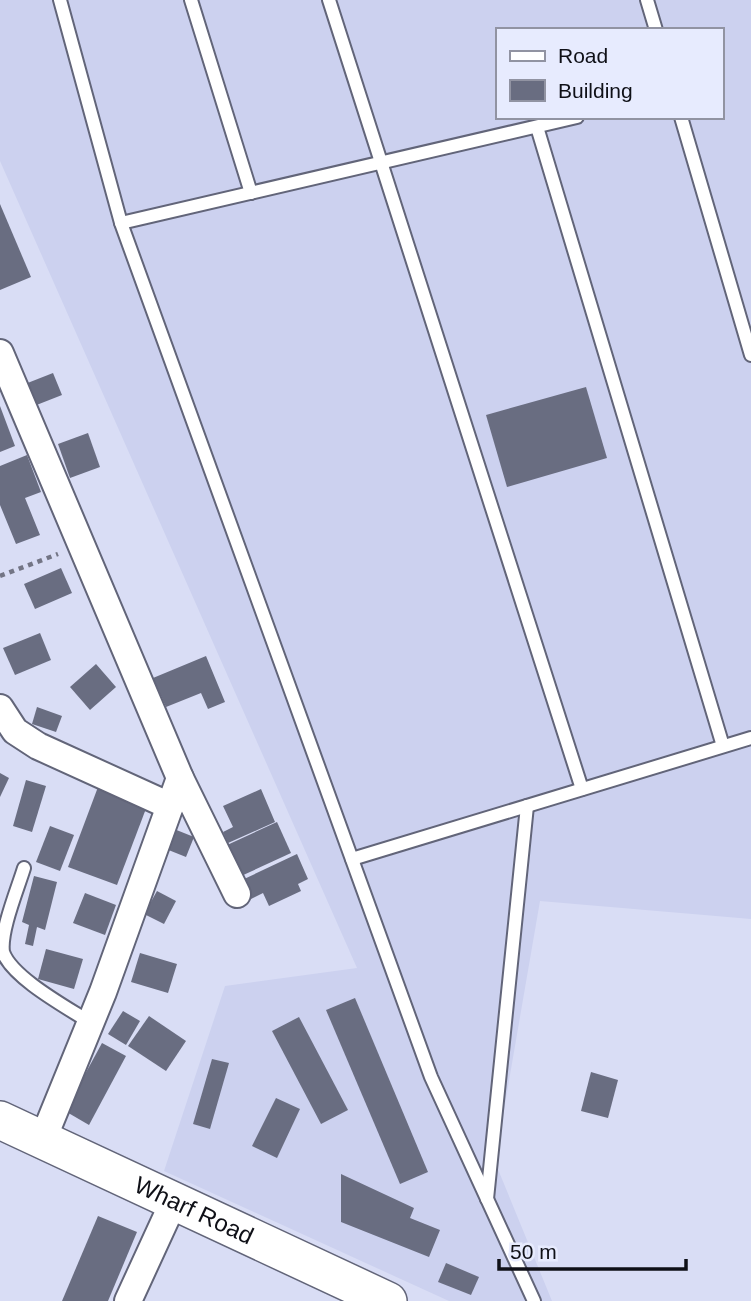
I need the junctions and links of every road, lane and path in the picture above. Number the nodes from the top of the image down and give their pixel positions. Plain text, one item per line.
1 (60, 0) edge
2 (191, 0) edge
3 (329, 0) edge
4 (647, 0) edge
5 (655, 28) edge
6 (569, 119) edge
7 (682, 119) edge
8 (537, 127) junction
9 (380, 163) junction
10 (251, 193) junction
11 (121, 223) junction
12 (0, 354) edge
13 (751, 355) edge
14 (81, 545) junction
15 (0, 576) edge
16 (0, 708) edge
17 (751, 738) edge
18 (723, 746) junction
19 (180, 778) junction
20 (582, 789) junction
21 (170, 806) junction
22 (527, 806) junction
23 (352, 859) junction
24 (24, 868) dead end
25 (237, 894) dead end
26 (91, 1023) junction
27 (0, 1119) edge
28 (43, 1139) junction
29 (487, 1199) junction
30 (174, 1201) junction
31 (128, 1301) edge
32 (387, 1301) edge
33 (534, 1301) edge

1 - 11 lane
2 - 10 lane
3 - 9 lane
4 - 5 lane
6 - 8 lane
7 - 13 lane
8 - 9 lane
8 - 18 lane
9 - 10 lane
9 - 20 lane
10 - 11 lane
11 - 23 lane
12 - 14 street
14 - 15 path
14 - 19 street
16 - 21 street
17 - 18 lane
18 - 20 lane
19 - 21 street
19 - 25 street
20 - 22 lane
21 - 26 street
22 - 23 lane
22 - 29 lane
23 - 29 lane
24 - 26 lane
26 - 28 street
27 - 28 main road, Wharf Road
28 - 30 main road, Wharf Road
29 - 33 lane
30 - 31 street
30 - 32 main road, Wharf Road

